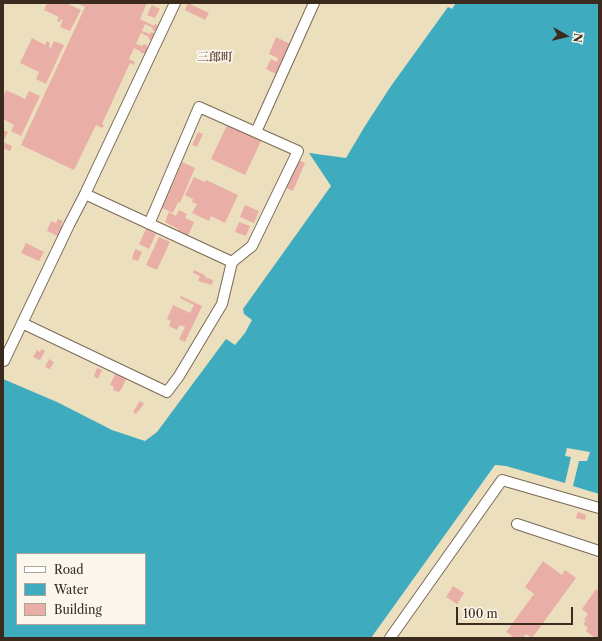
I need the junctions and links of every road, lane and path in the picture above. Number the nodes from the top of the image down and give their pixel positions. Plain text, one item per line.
1 (176, 3) edge
2 (314, 3) edge
3 (256, 132) junction
4 (85, 194) junction
5 (148, 224) junction
6 (232, 262) junction
7 (22, 323) junction
8 (3, 361) edge
9 (599, 508) edge
10 (517, 524) dead end
11 (599, 550) edge
12 (390, 638) edge

1 - 4 lane
2 - 3 lane
3 - 5 lane
3 - 6 lane
4 - 5 lane
4 - 7 lane
5 - 6 lane
6 - 7 lane
7 - 8 lane
9 - 12 lane
10 - 11 lane

